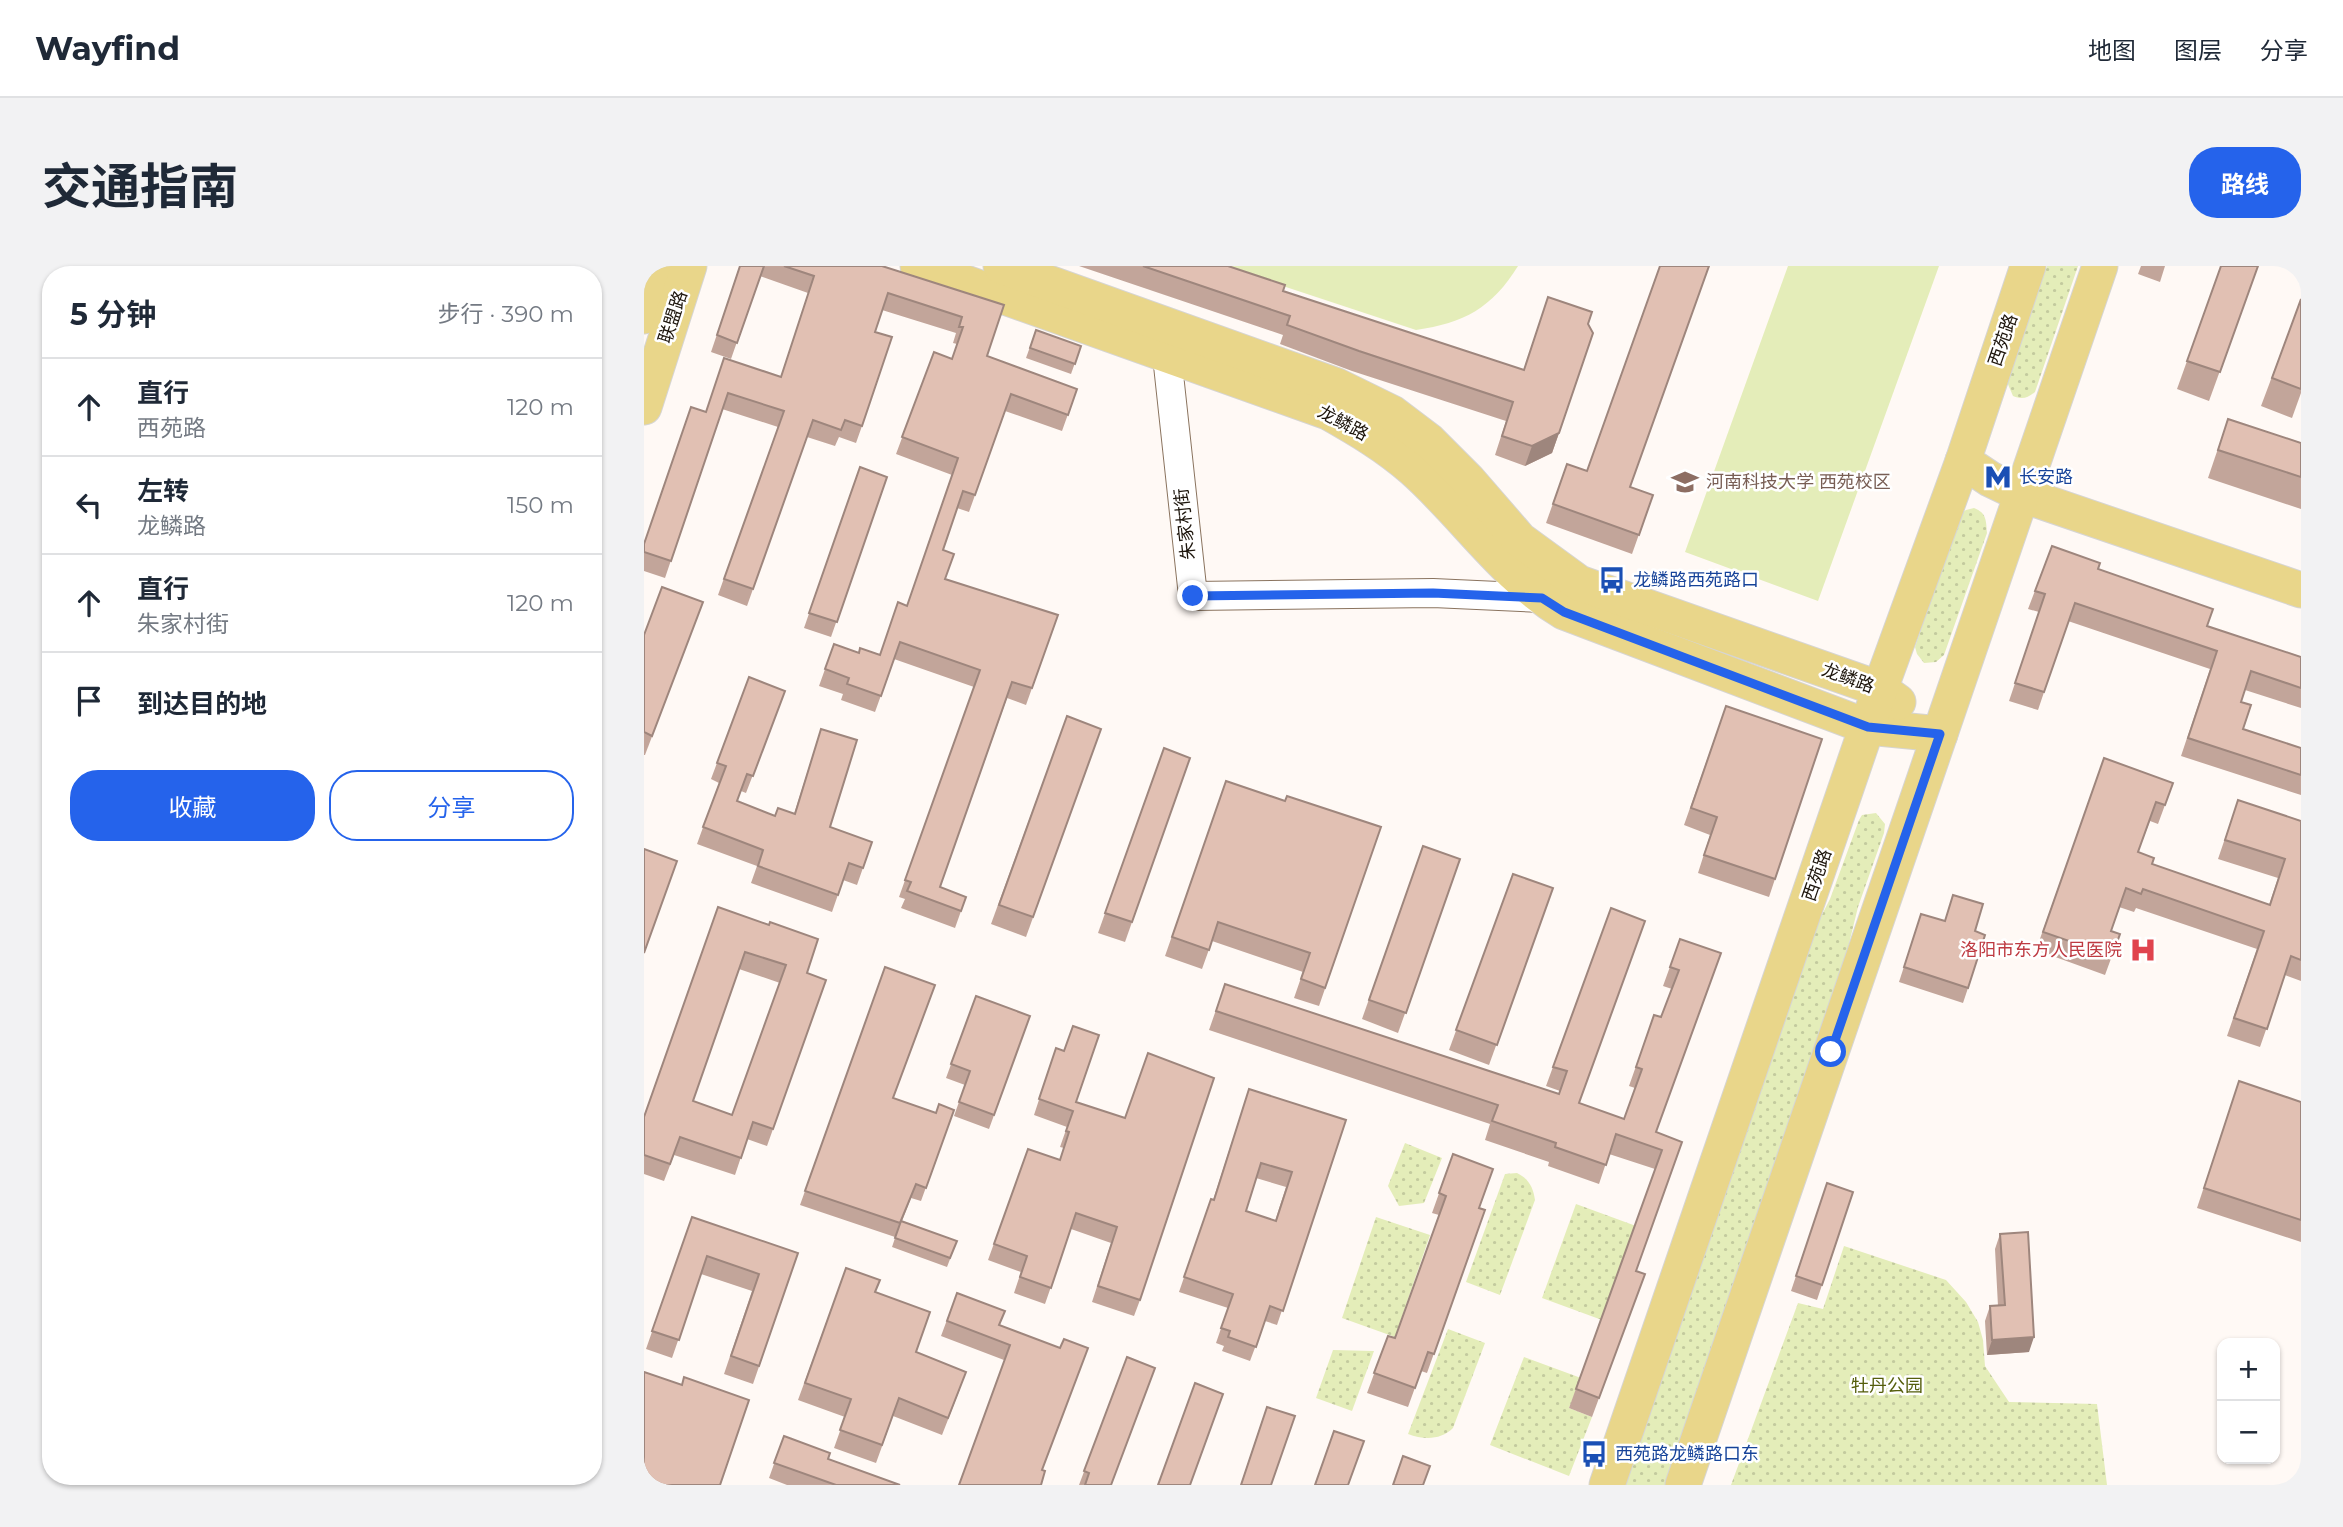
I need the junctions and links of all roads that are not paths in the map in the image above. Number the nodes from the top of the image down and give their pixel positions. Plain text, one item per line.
1 (661, 266) edge
2 (690, 266) edge
3 (918, 266) edge
4 (1001, 266) edge
5 (2028, 266) edge
6 (2100, 266) edge
7 (644, 316) edge
8 (1167, 356) junction
9 (644, 407) edge
10 (1963, 461) junction
11 (2026, 485) junction
12 (2301, 568) edge
13 (2301, 590) edge
14 (1542, 598) junction
15 (1880, 689) junction
16 (1868, 727) junction
17 (1940, 734) junction
18 (1607, 1485) edge
19 (1683, 1485) edge

1 - 7 main road, 联盟路
2 - 9 main road, 联盟路
3 - 8 main road, 龙鳞路
4 - 15 main road, 龙鳞路
5 - 10 main road, 西苑路
6 - 11 main road
8 - 14 main road, 龙鳞路
8 - 14 street, 朱家村街
10 - 11 main road
10 - 15 main road, 西苑路
11 - 12 main road
11 - 13 main road
11 - 17 main road
14 - 16 main road, 龙鳞路
15 - 16 main road, 西苑路
15 - 17 main road, 龙鳞路
16 - 17 main road, 龙鳞路
16 - 18 main road, 西苑路
17 - 19 main road

